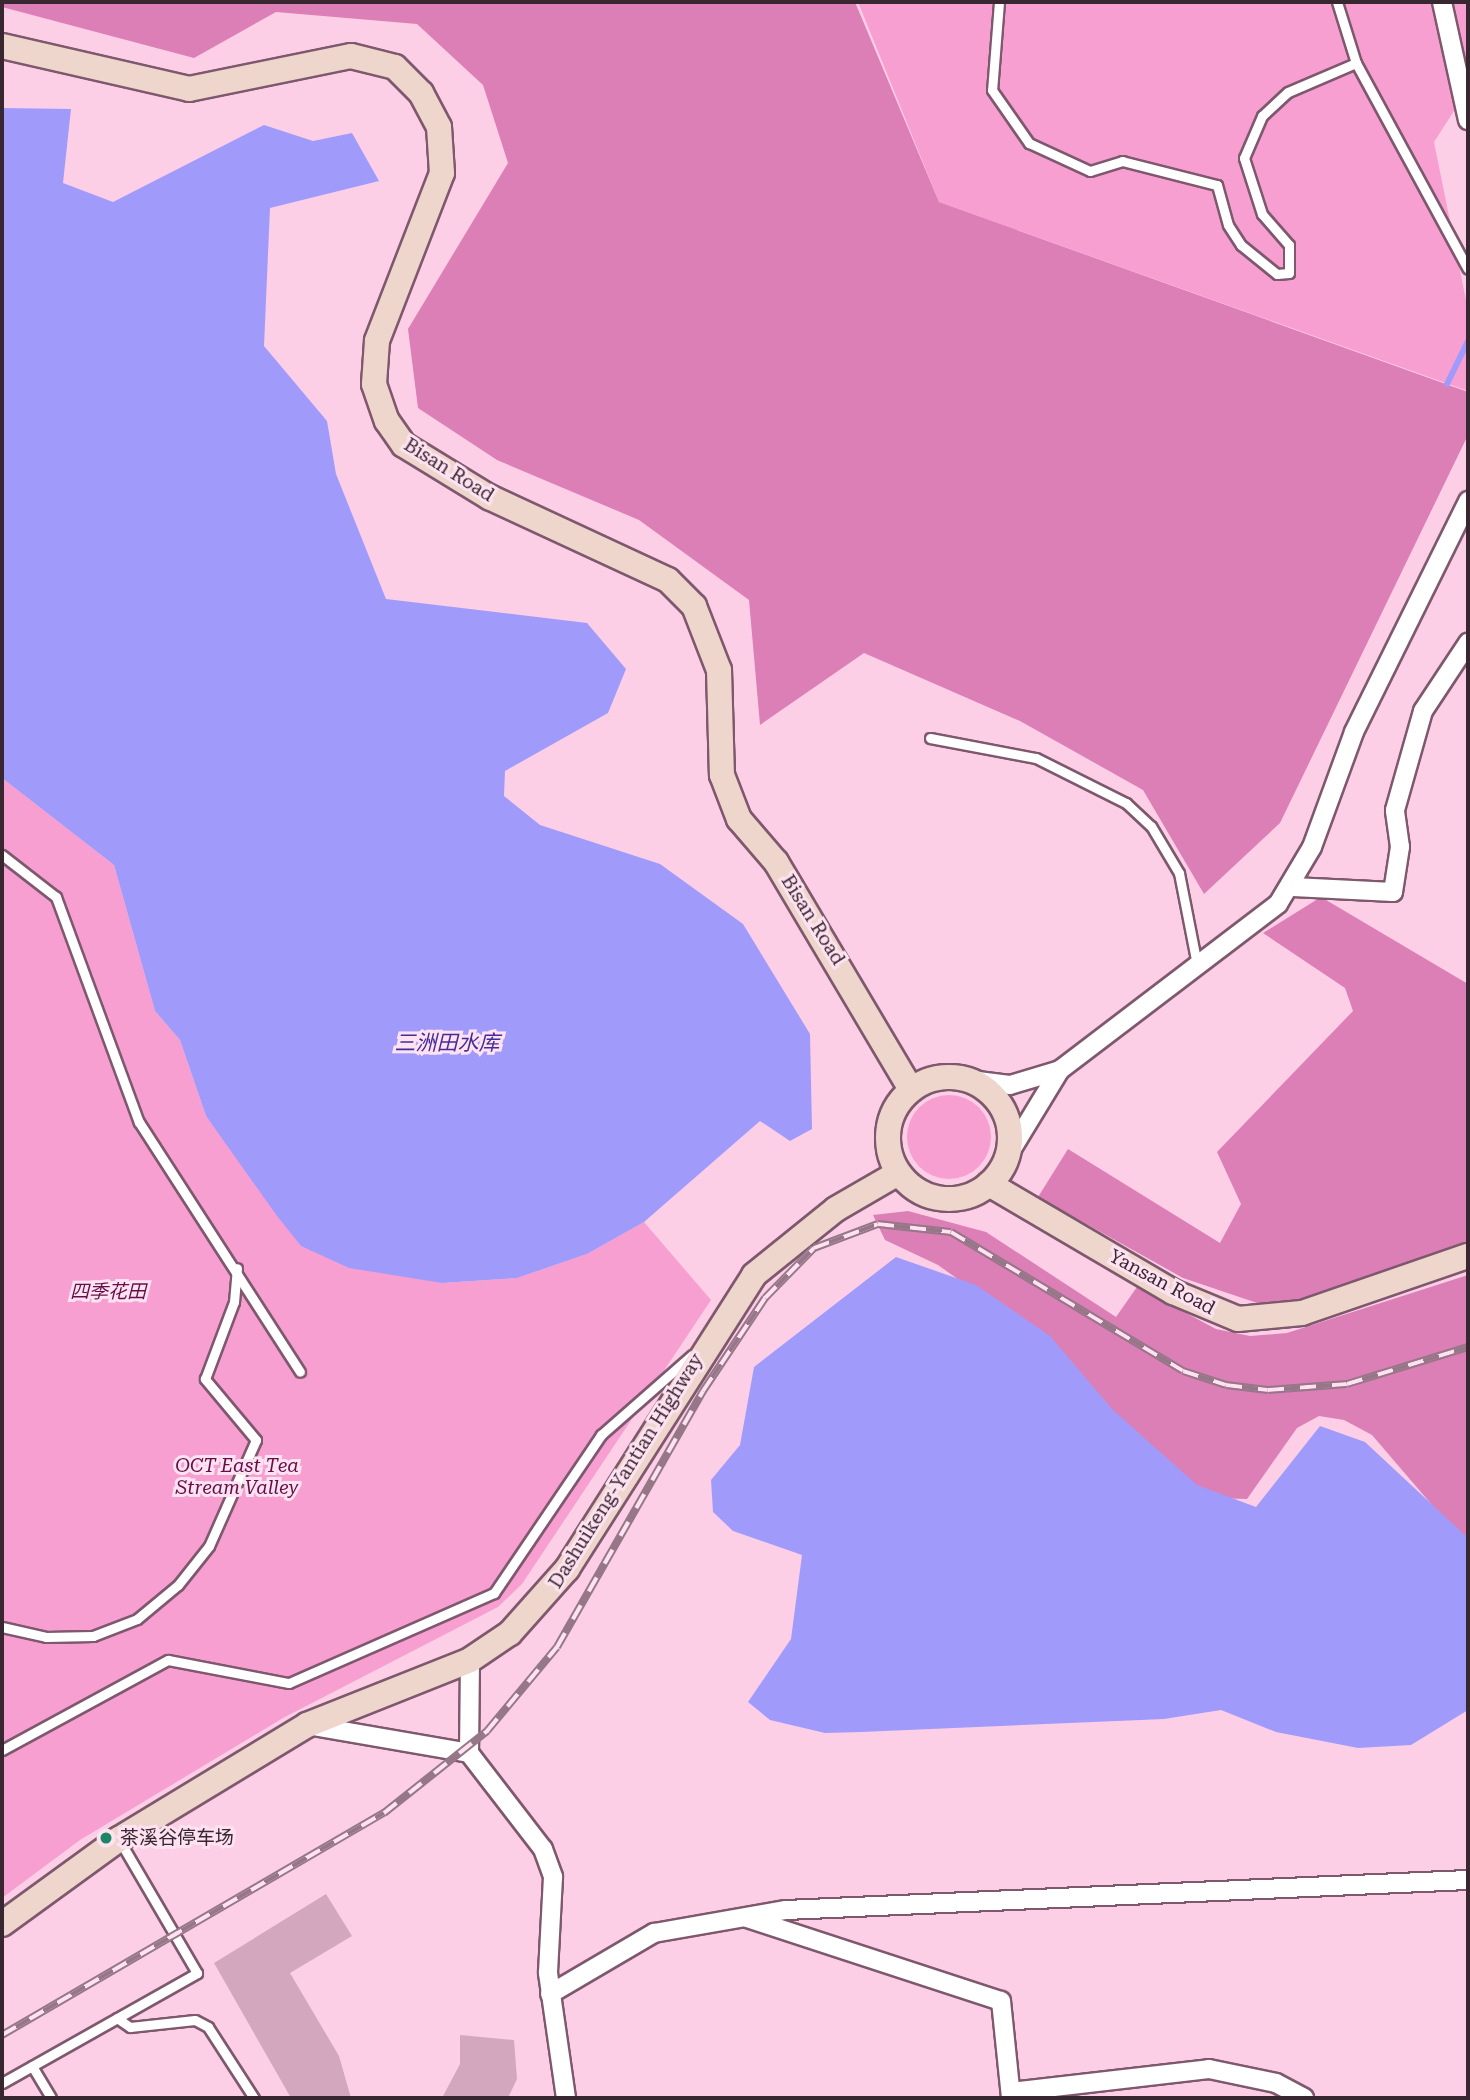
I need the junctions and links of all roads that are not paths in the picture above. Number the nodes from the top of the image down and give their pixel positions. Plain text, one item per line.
1 (999, 2) edge
2 (1337, 2) edge
3 (1442, 2) edge
4 (2, 46) edge
5 (1356, 63) junction
6 (1468, 120) edge
7 (1468, 269) edge
8 (1468, 501) edge
9 (1468, 643) edge
10 (930, 738) dead end
11 (2, 855) edge
12 (1293, 887) junction
13 (1198, 970) junction
14 (1060, 1070) junction
15 (970, 1080) junction
16 (911, 1089) junction
17 (1007, 1157) junction
18 (898, 1173) junction
19 (989, 1185) junction
20 (1468, 1256) edge
21 (236, 1266) junction
22 (709, 1340) junction
23 (300, 1373) dead end
24 (2, 1627) edge
25 (470, 1660) junction
26 (307, 1725) junction
27 (2, 1750) edge
28 (469, 1753) junction
29 (119, 1839) junction
30 (1468, 1880) edge
31 (744, 1917) junction
32 (2, 1924) edge
33 (550, 1994) junction
34 (117, 2018) junction
35 (32, 2066) junction
36 (2, 2083) edge
37 (1011, 2095) edge
38 (51, 2098) edge
39 (254, 2098) edge
40 (566, 2098) edge
41 (1304, 2098) edge

1 - 5 lane
2 - 5 lane
3 - 6 street
4 - 16 main road, Bisan Road
5 - 7 lane
8 - 12 street
9 - 12 street
10 - 13 lane
11 - 21 lane
12 - 13 street
13 - 14 street
14 - 15 street
14 - 17 street
15 - 16 main road
15 - 17 main road
16 - 18 main road
17 - 19 main road
18 - 19 main road
18 - 22 main road, Dashuikeng-Yantian Highway
19 - 20 main road, Yansan Road
21 - 23 lane
21 - 24 lane
22 - 25 main road, Dashuikeng-Yantian Highway
22 - 27 lane
25 - 26 main road, Dashuikeng-Yantian Highway
25 - 28 street
26 - 28 street
26 - 29 main road, Dashuikeng-Yantian Highway
28 - 33 street
29 - 32 main road, Dashuikeng-Yantian Highway
29 - 34 lane
30 - 31 street
31 - 33 street
31 - 37 street
33 - 40 street
34 - 35 lane
34 - 39 lane
35 - 36 lane
35 - 38 lane
37 - 41 street

